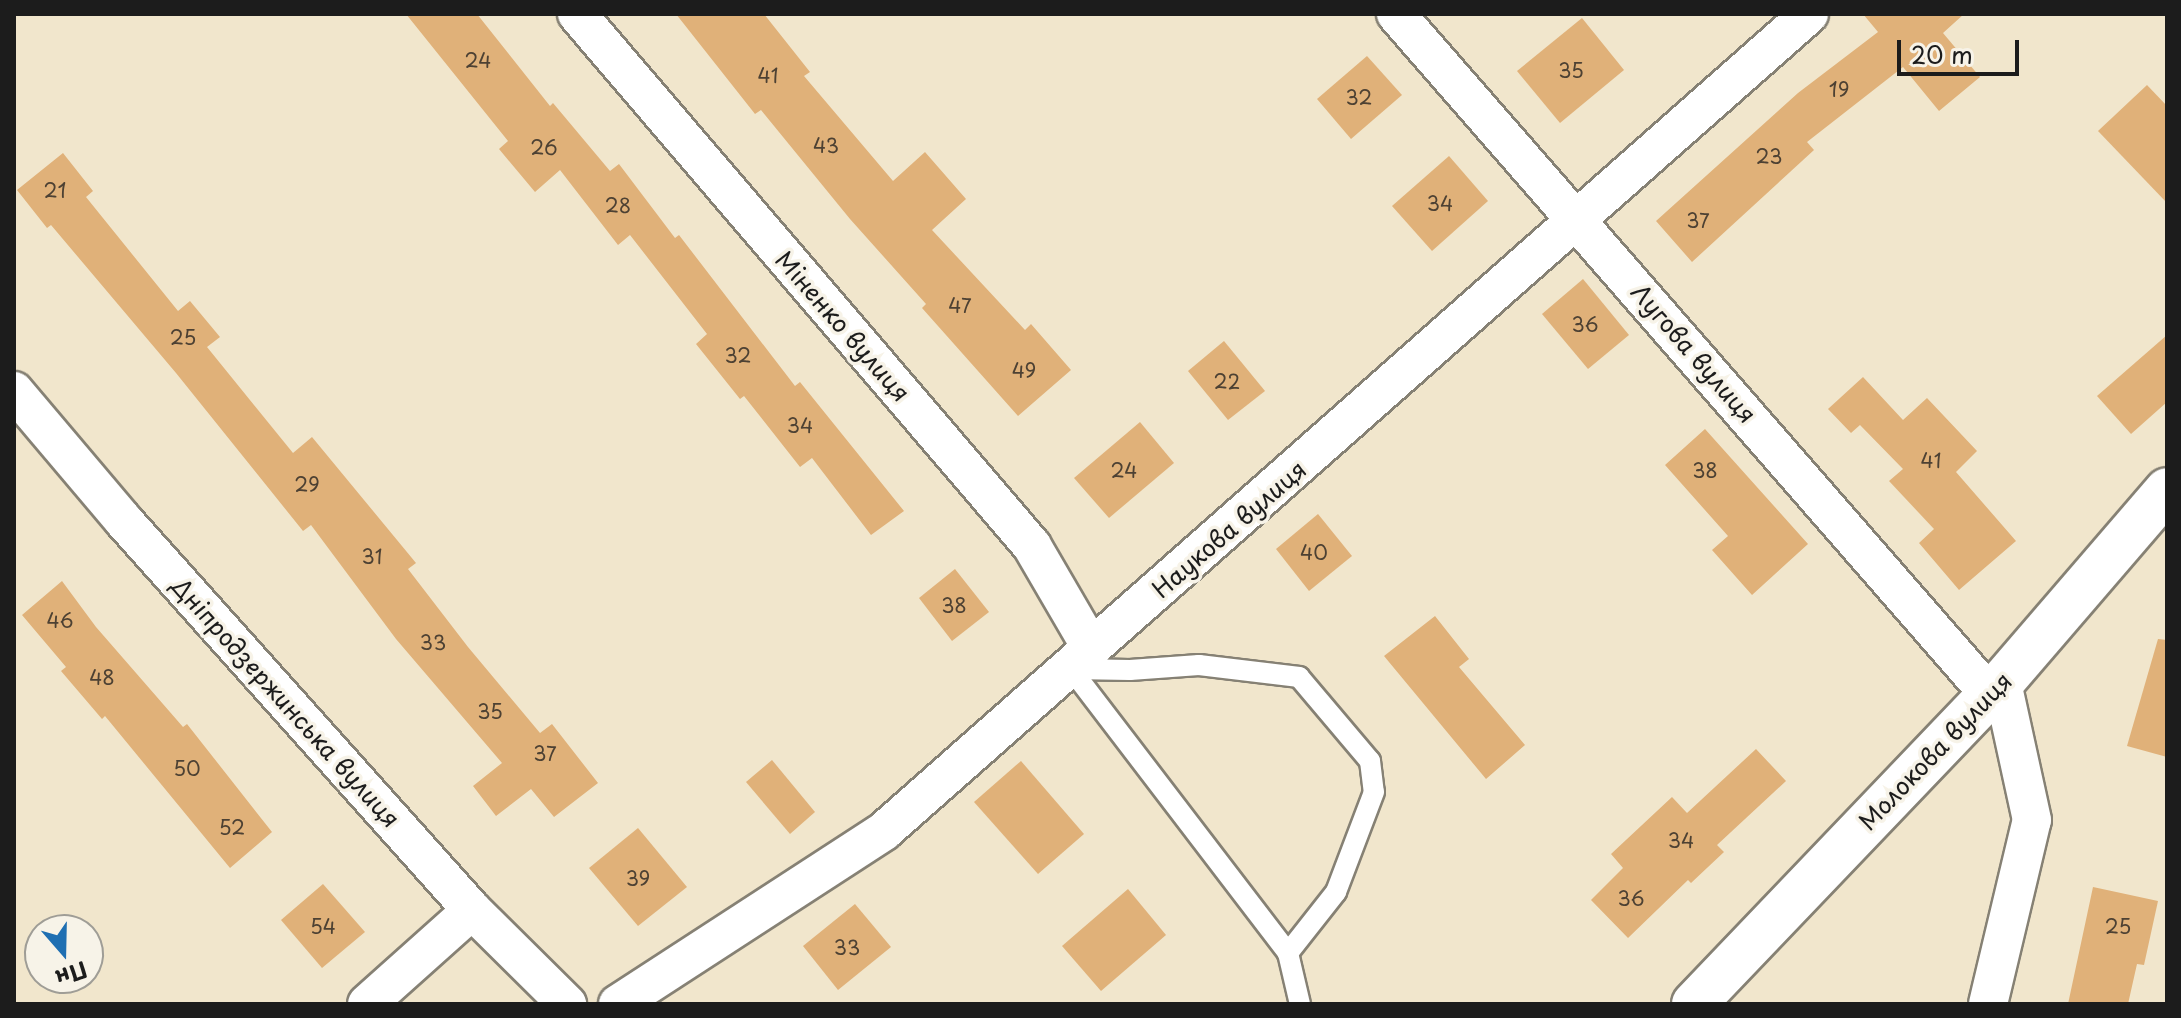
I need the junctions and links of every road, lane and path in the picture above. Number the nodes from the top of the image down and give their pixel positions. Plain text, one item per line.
1 (577, 14) edge
2 (1396, 14) edge
3 (1809, 14) edge
4 (1579, 221) junction
5 (14, 391) edge
6 (2167, 490) edge
7 (1082, 659) junction
8 (1996, 688) junction
9 (472, 910) junction
10 (1288, 953) junction
11 (367, 1004) edge
12 (567, 1004) edge
13 (618, 1004) edge
14 (1300, 1004) edge
15 (1694, 1004) edge
16 (1988, 1004) edge

1 - 7 street, Міненко вулиця
2 - 4 street, Лугова вулиця
3 - 4 street, Наукова вулиця
4 - 7 street, Наукова вулиця
4 - 8 street, Лугова вулиця
5 - 9 street, Дніпродзержинська вулиця
6 - 8 street, Молокова вулиця
7 - 10 lane
7 - 10 lane
7 - 13 street, Наукова вулиця
8 - 15 street, Молокова вулиця
8 - 16 street
9 - 11 street
9 - 12 street, Дніпродзержинська вулиця
10 - 14 lane

